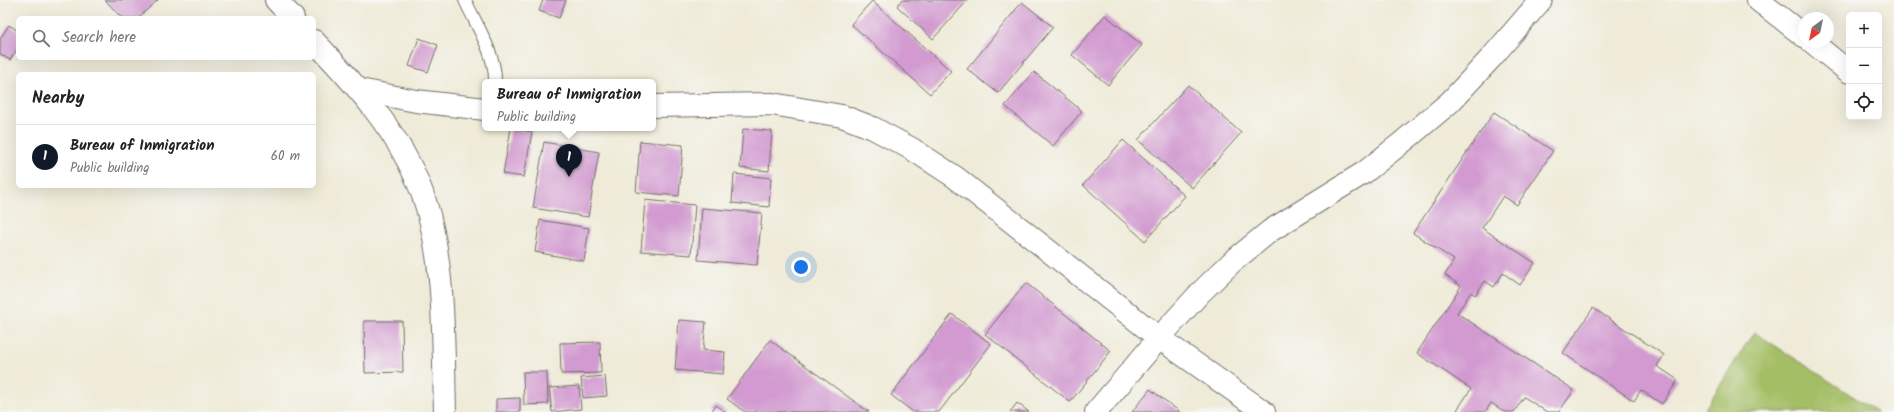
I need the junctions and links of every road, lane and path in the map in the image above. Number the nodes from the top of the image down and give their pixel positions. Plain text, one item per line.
1 (276, 0) edge
2 (465, 0) edge
3 (1541, 0) edge
4 (1758, 0) edge
5 (291, 16) edge
6 (1798, 31) edge
7 (316, 43) edge
8 (1819, 48) edge
9 (1846, 70) edge
10 (495, 79) edge
11 (360, 90) junction
12 (656, 106) edge
13 (482, 108) edge
14 (1159, 338) junction
15 (445, 412) edge
16 (1096, 412) edge
17 (1264, 412) edge

1 - 5 street
2 - 10 lane
3 - 14 street
4 - 6 street
7 - 11 street
8 - 9 street
11 - 13 street
11 - 15 street
12 - 14 street
14 - 16 street
14 - 17 street

